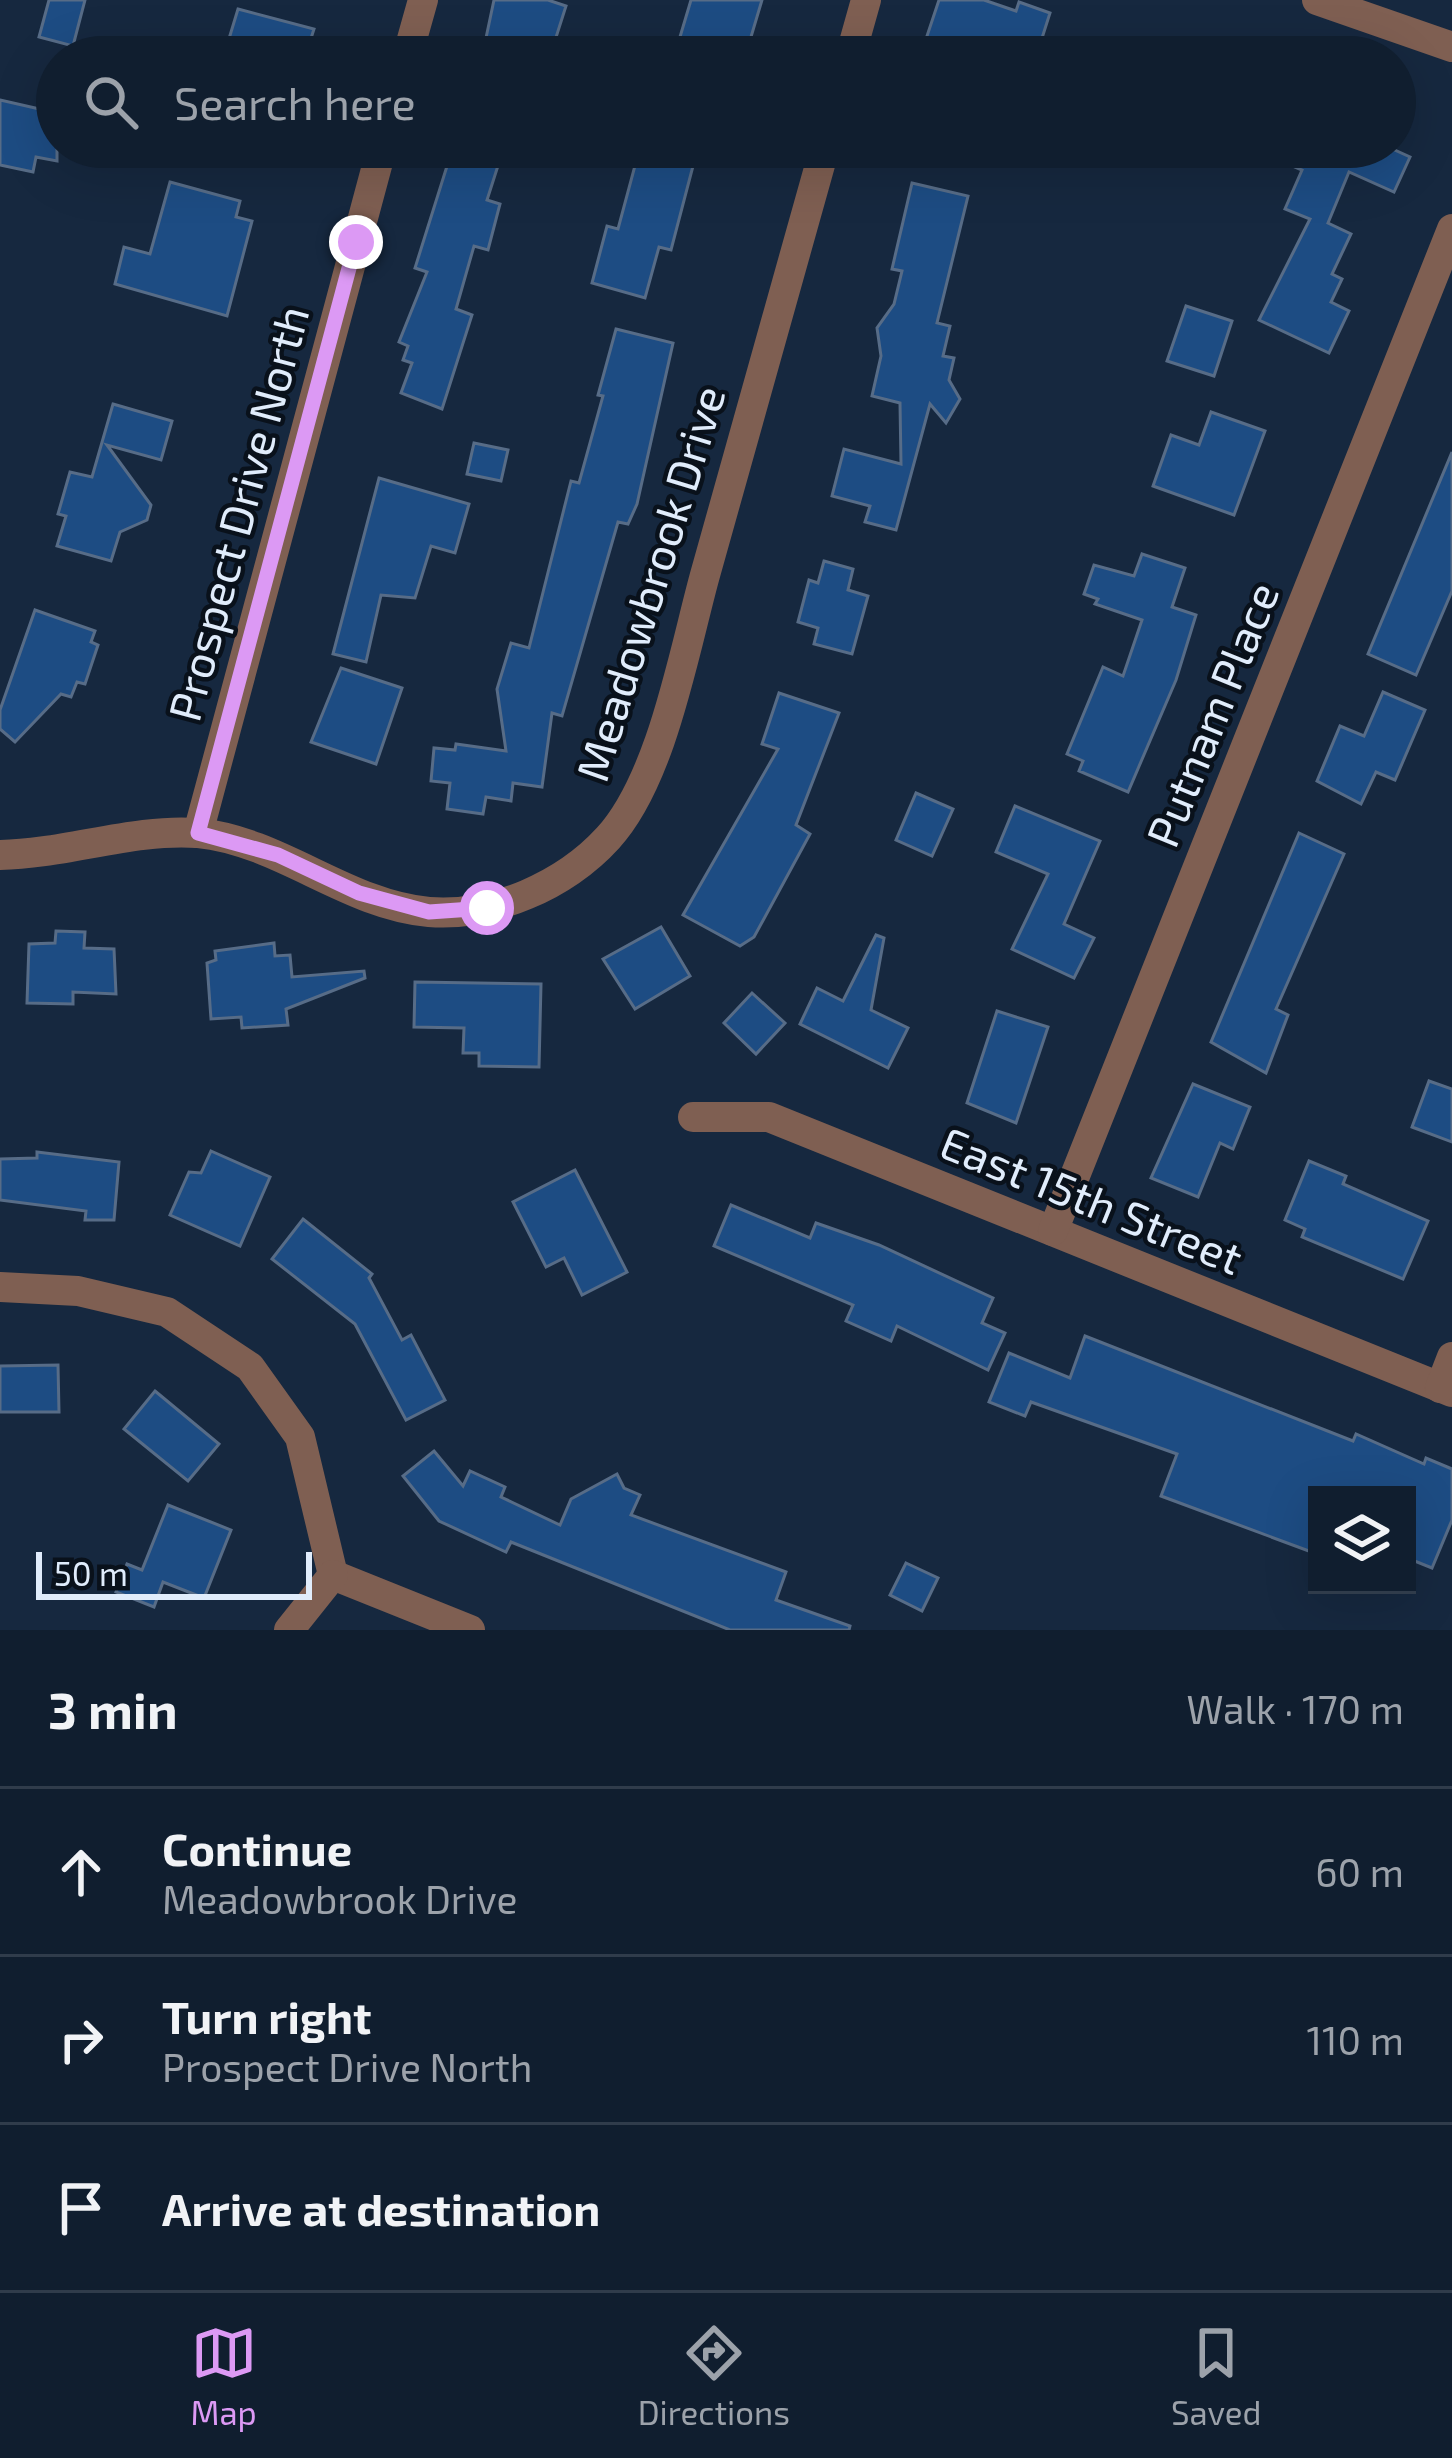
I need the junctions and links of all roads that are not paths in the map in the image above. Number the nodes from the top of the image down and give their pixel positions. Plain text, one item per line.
1 (423, 0) edge
2 (866, 0) edge
3 (1317, 0) edge
4 (413, 36) edge
5 (856, 36) edge
6 (1452, 47) edge
7 (376, 168) edge
8 (819, 168) edge
9 (1452, 229) edge
10 (198, 833) junction
11 (0, 855) edge
12 (693, 1117) dead end
13 (1053, 1231) junction
14 (0, 1287) edge
15 (1452, 1357) edge
16 (1446, 1390) edge
17 (333, 1575) junction
18 (289, 1630) edge
19 (470, 1630) edge

1 - 4 street
2 - 5 street
3 - 6 street
7 - 10 street, Prospect Drive North
8 - 10 street, Meadowbrook Drive
9 - 13 street, Putnam Place
10 - 11 street, Meadowbrook Drive
12 - 13 street, East 15th Street
13 - 16 street, East 15th Street
14 - 17 street
15 - 16 street
17 - 18 street
17 - 19 street

